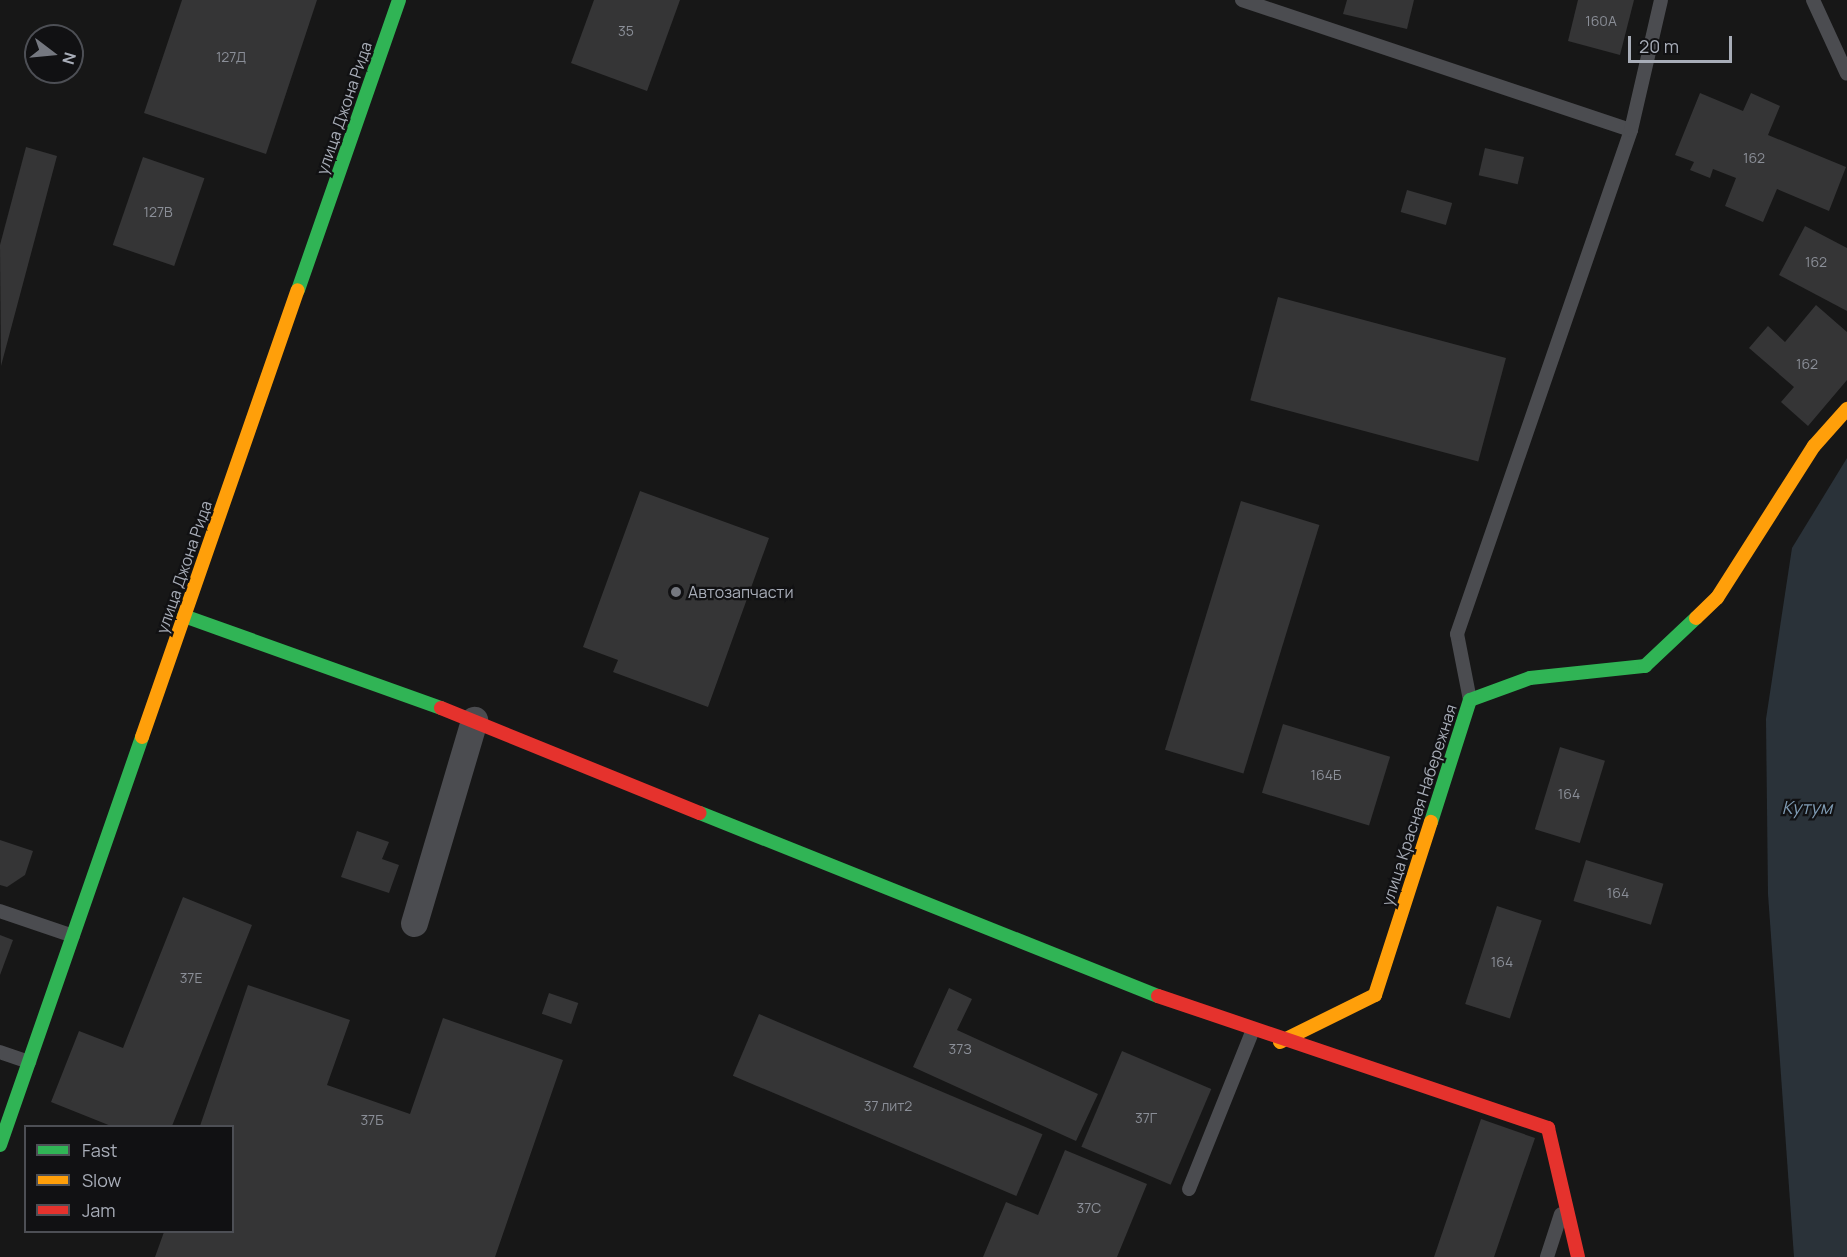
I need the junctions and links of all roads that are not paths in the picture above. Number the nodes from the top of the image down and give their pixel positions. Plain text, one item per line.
1 (399, 0) edge
2 (1242, 0) edge
3 (1661, 0) edge
4 (1813, 0) edge
5 (1847, 74) edge
6 (1631, 130) junction
7 (1847, 409) edge
8 (184, 616) junction
9 (1470, 700) junction
10 (474, 720) junction
11 (0, 911) edge
12 (414, 922) dead end
13 (73, 936) junction
14 (1252, 1032) junction
15 (1280, 1042) junction
16 (0, 1052) edge
17 (29, 1062) junction
18 (0, 1144) edge
19 (1189, 1189) dead end
20 (1564, 1204) junction
21 (1548, 1257) edge
22 (1578, 1257) edge

1 - 8 street, улица Джона Рида
2 - 6 lane
3 - 6 lane
4 - 5 lane
6 - 9 lane
7 - 9 street, улица Красная Набережная
8 - 10 street
8 - 13 street, улица Джона Рида
9 - 15 street, улица Красная Набережная
10 - 12 street
10 - 14 street
11 - 13 lane
13 - 17 street, улица Джона Рида
14 - 15 street
14 - 19 lane
15 - 20 street
16 - 17 lane
17 - 18 street, улица Джона Рида
20 - 21 lane
20 - 22 street

